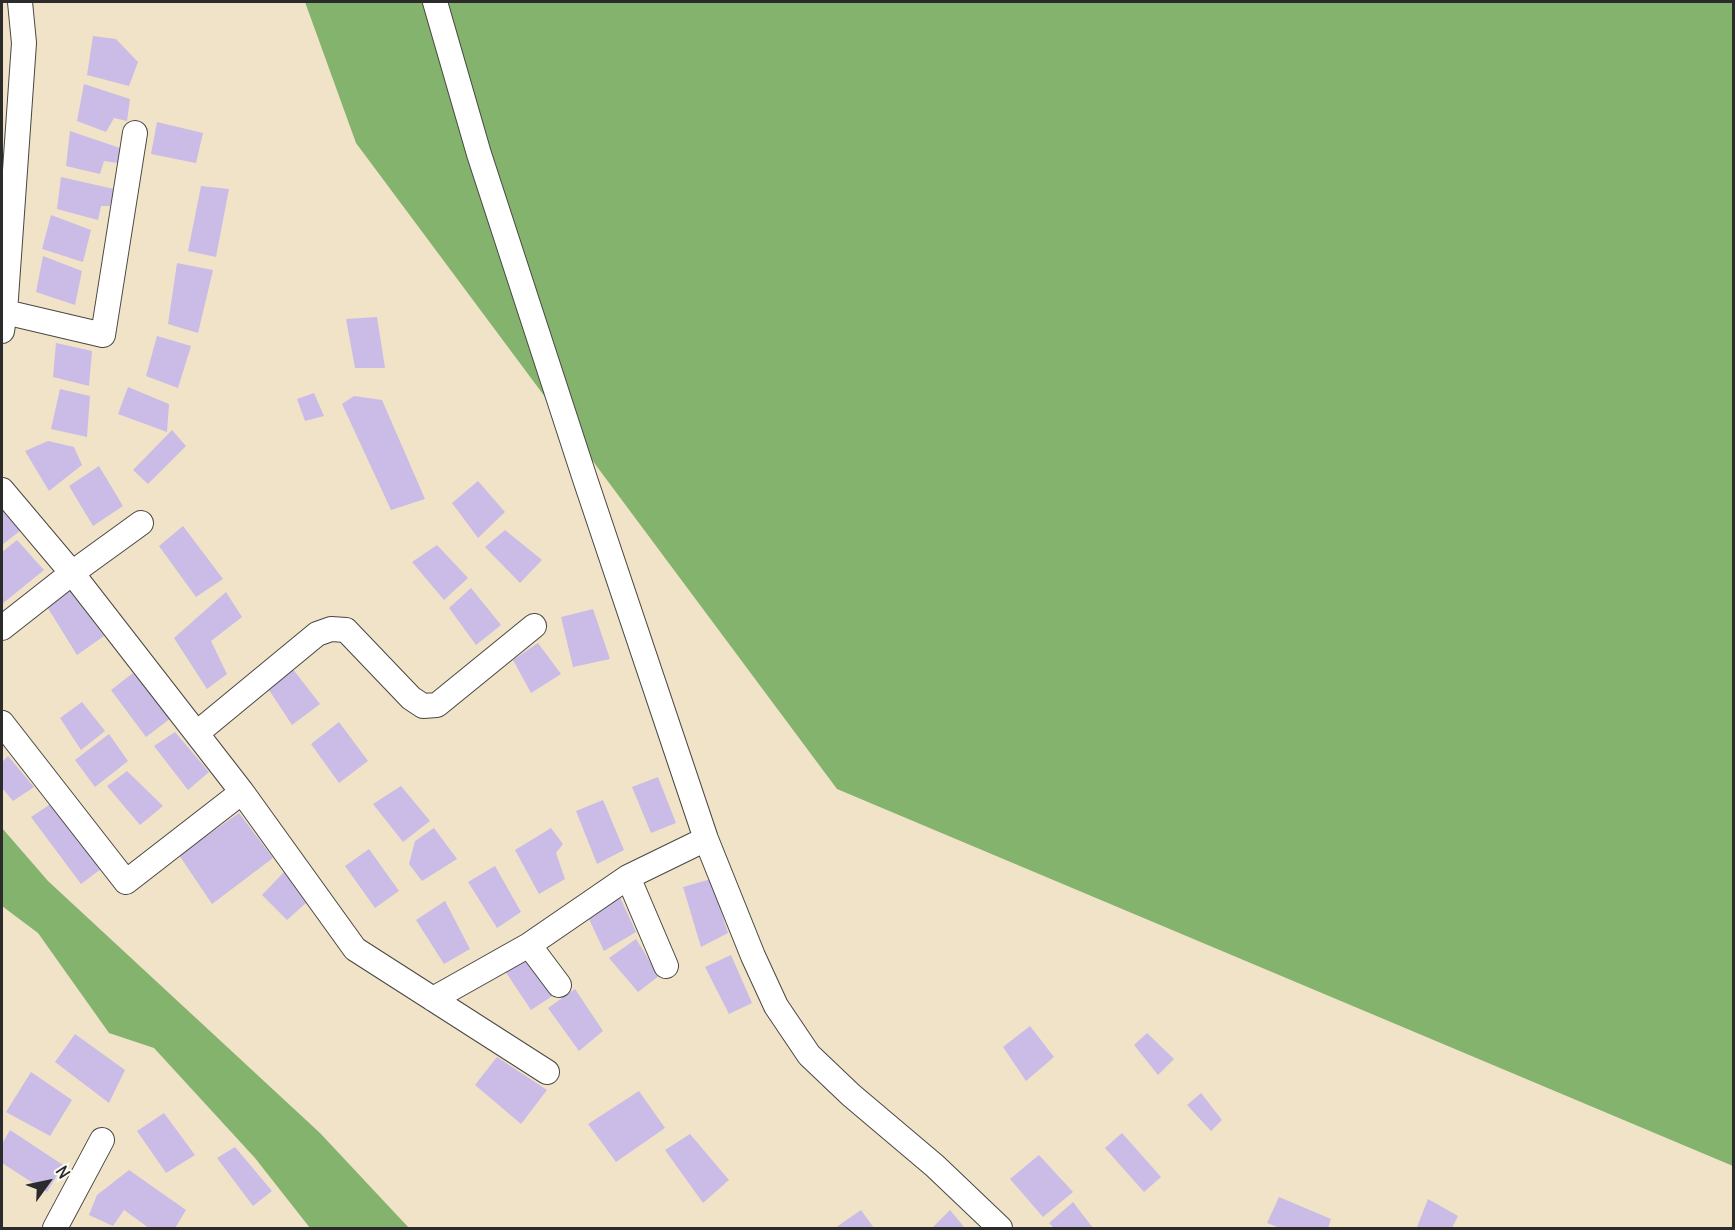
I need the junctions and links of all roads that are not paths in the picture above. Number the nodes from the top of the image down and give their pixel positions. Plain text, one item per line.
1 (20, 2) edge
2 (435, 2) edge
3 (135, 133) dead end
4 (3, 321) edge
5 (2, 490) edge
6 (141, 523) dead end
7 (72, 573) junction
8 (534, 626) dead end
9 (2, 628) edge
10 (2, 723) edge
11 (197, 733) junction
12 (242, 792) junction
13 (706, 839) junction
14 (628, 877) junction
15 (529, 945) junction
16 (666, 966) dead end
17 (559, 985) dead end
18 (433, 999) junction
19 (548, 1072) dead end
20 (102, 1140) dead end
21 (55, 1228) edge
22 (1000, 1228) edge

1 - 4 street
2 - 13 street
3 - 4 street
5 - 7 street
6 - 7 street
7 - 9 street
7 - 11 street
8 - 11 street
10 - 12 street
11 - 12 street
12 - 18 street
13 - 14 street
13 - 22 street
14 - 15 street
14 - 16 street
15 - 17 street
15 - 18 street
18 - 19 street
20 - 21 street

